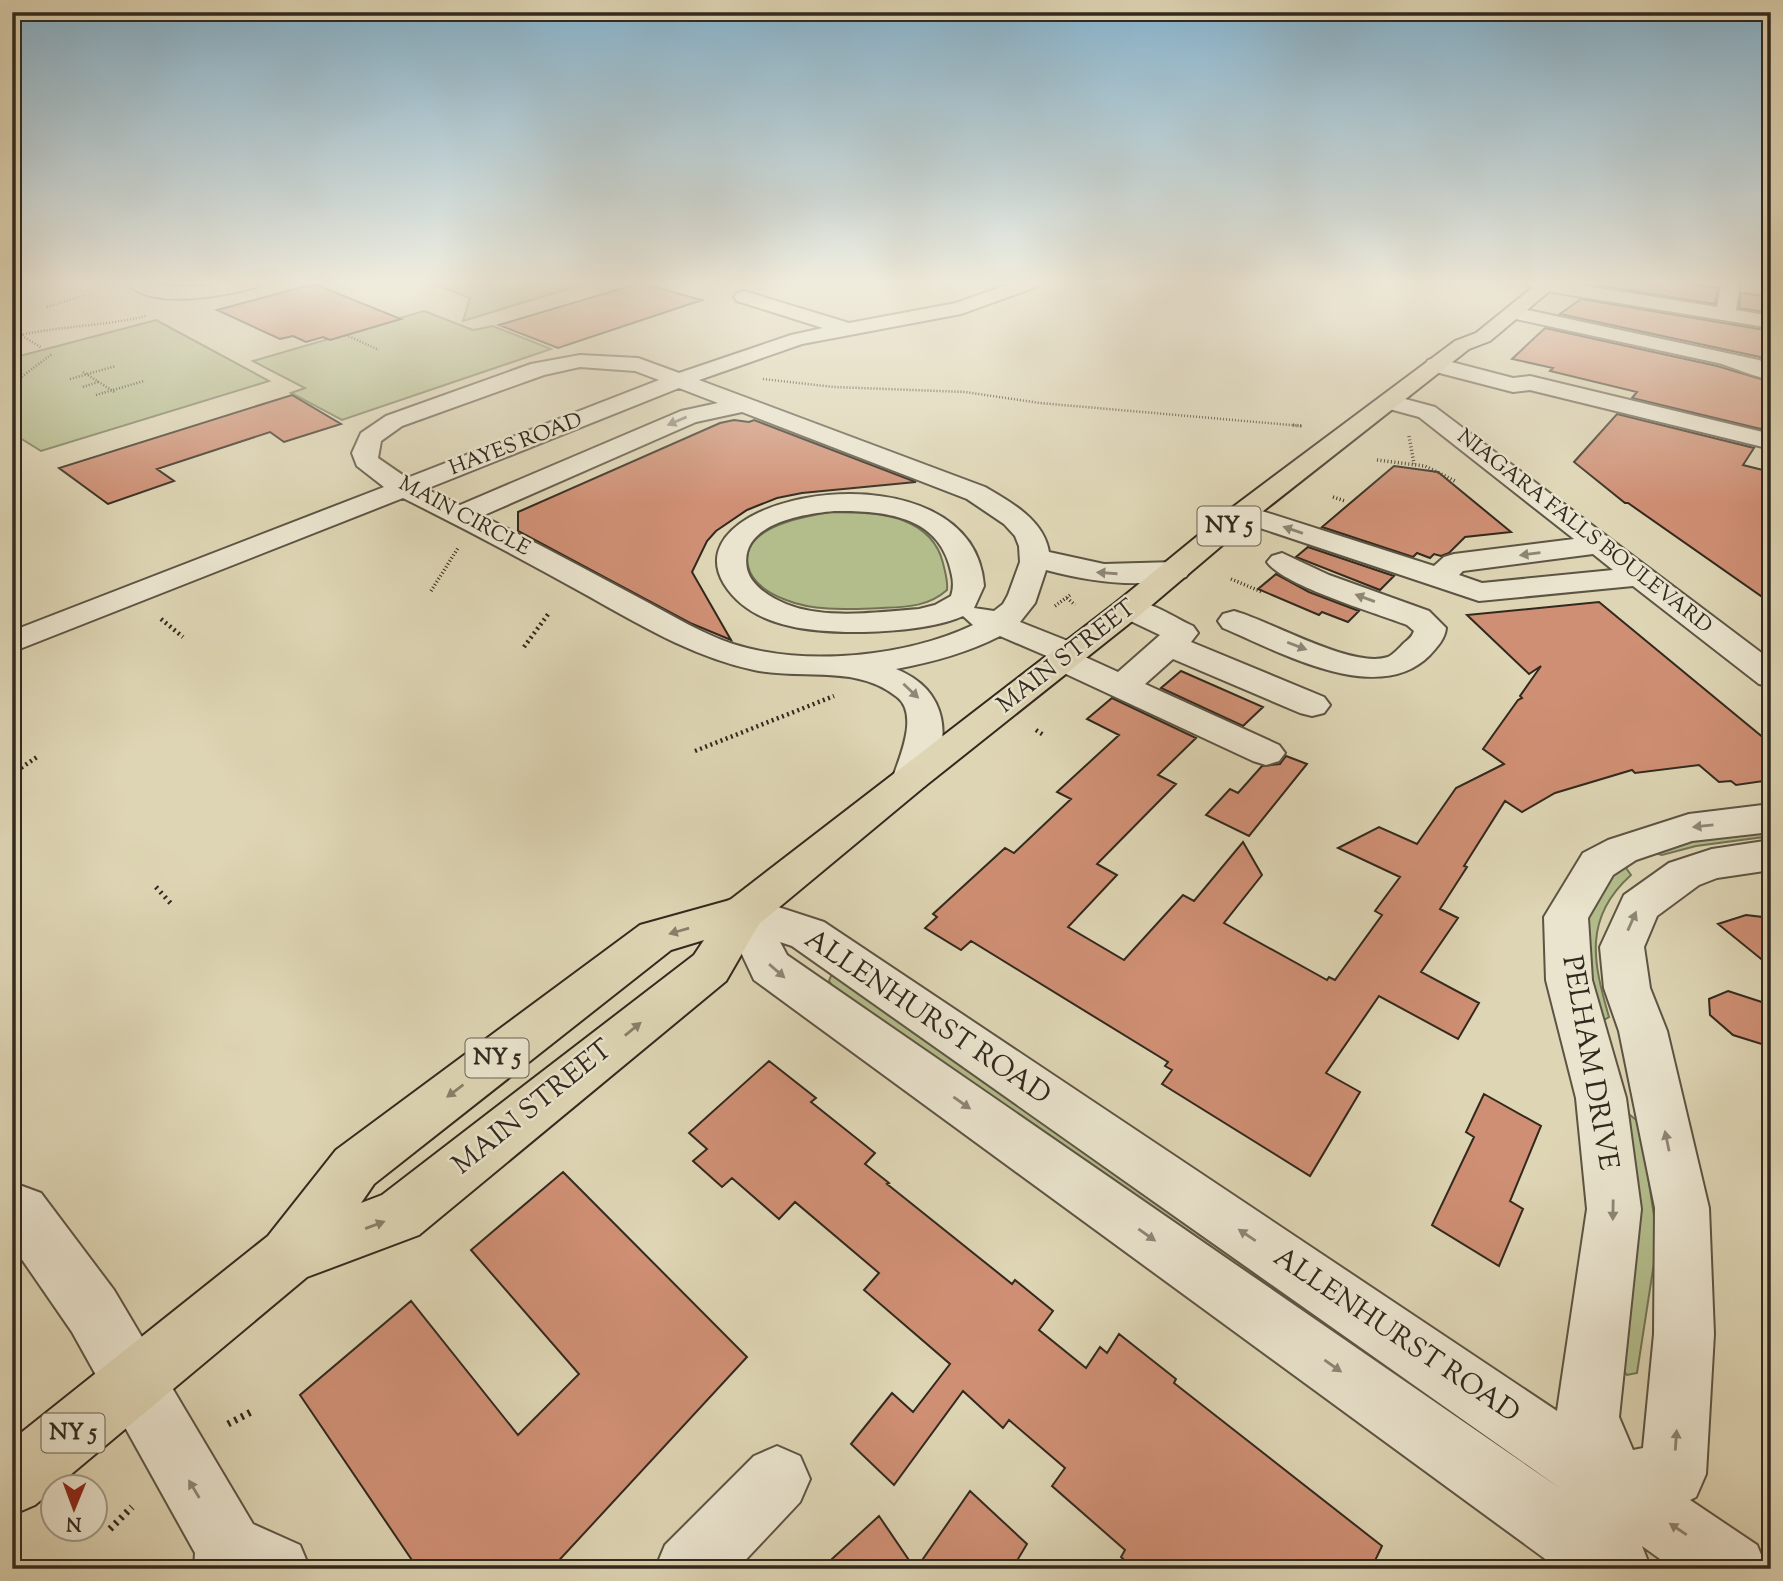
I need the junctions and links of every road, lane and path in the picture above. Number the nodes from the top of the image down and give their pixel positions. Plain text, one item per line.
1 (48, 357) edge
2 (746, 357) edge
3 (1443, 357) edge
4 (1717, 357) edge
5 (1436, 365) junction
6 (116, 366) dead end
7 (85, 373) junction
8 (1767, 373) dead end
9 (70, 379) dead end
10 (763, 379) dead end
11 (682, 380) junction
12 (99, 382) junction
13 (144, 382) dead end
14 (12, 384) edge
15 (1513, 384) junction
16 (83, 387) dead end
17 (114, 391) junction
18 (96, 395) dead end
19 (1390, 402) junction
20 (743, 405) junction
21 (1302, 426) dead end
22 (1409, 434) dead end
23 (1771, 442) edge
24 (1771, 453) edge
25 (1377, 460) dead end
26 (1414, 464) junction
27 (1455, 481) dead end
28 (405, 489) junction
29 (1333, 497) dead end
30 (1345, 501) dead end
31 (1243, 513) junction
32 (460, 514) junction
33 (1598, 545) junction
34 (456, 549) dead end
35 (1035, 557) junction
36 (1282, 562) dead end
37 (1175, 571) junction
38 (1640, 576) junction
39 (1440, 578) junction
40 (1231, 579) dead end
41 (431, 592) dead end
42 (1262, 592) dead end
43 (1066, 598) dead end
44 (1075, 604) dead end
45 (957, 607) junction
46 (1129, 608) junction
47 (549, 613) dead end
48 (161, 619) dead end
49 (1234, 621) dead end
50 (998, 624) junction
51 (183, 637) dead end
52 (12, 642) edge
53 (1169, 645) junction
54 (524, 647) dead end
55 (1067, 657) junction
56 (1771, 677) edge
57 (846, 680) junction
58 (1122, 686) junction
59 (1312, 705) dead end
60 (1035, 730) dead end
61 (1045, 736) dead end
62 (695, 751) dead end
63 (1266, 753) dead end
64 (37, 758) dead end
65 (12, 774) edge
66 (912, 777) junction
67 (1771, 818) edge
68 (1622, 850) junction
69 (1771, 855) edge
70 (1669, 883) junction
71 (156, 887) dead end
72 (173, 906) dead end
73 (744, 912) junction
74 (1592, 1065) junction
75 (1654, 1079) junction
76 (22, 1212) dead end
77 (288, 1256) junction
78 (135, 1383) junction
79 (251, 1412) dead end
80 (228, 1424) dead end
81 (777, 1479) dead end
82 (12, 1482) edge
83 (1616, 1486) junction
84 (132, 1507) dead end
85 (110, 1528) dead end
86 (244, 1562) edge
87 (1608, 1562) edge
88 (689, 1569) edge
89 (1733, 1569) edge

1 - 14 path
2 - 11 street, HAYES ROAD
3 - 5 main road, NY 5
4 - 8 street
5 - 15 street
5 - 19 main road, NY 5
6 - 7 path
7 - 9 path
7 - 12 path
10 - 21 path
11 - 20 street, MAIN CIRCLE
11 - 28 street, HAYES ROAD
11 - 28 street, MAIN CIRCLE
12 - 16 path
12 - 17 path
13 - 17 path
15 - 23 street
15 - 24 street
17 - 18 path
19 - 31 main road, MAIN STREET / NY 5
19 - 33 street, NIAGARA FALLS BOULEVARD
20 -> 32 street
20 - 35 street, MAIN CIRCLE
22 - 26 path
25 - 26 path
26 - 27 path
28 - 32 street, MAIN CIRCLE
28 - 52 street, HAYES ROAD
29 - 30 path
31 - 37 main road, MAIN STREET / NY 5
39 -> 31 street
32 - 57 street, MAIN CIRCLE
33 - 38 street, NIAGARA FALLS BOULEVARD
33 -> 39 street
34 - 41 path
37 -> 35 street
35 - 50 street, MAIN CIRCLE
49 -> 36 street
37 - 46 main road, MAIN STREET / NY 5
38 - 39 street
38 - 56 street, NIAGARA FALLS BOULEVARD
40 - 42 path
43 - 44 path
45 - 45 street
45 - 50 street
46 - 53 street
46 - 55 main road, MAIN STREET / NY 5
47 - 54 path
48 - 51 path
50 - 55 street
50 - 57 street, MAIN CIRCLE
53 - 58 street
53 - 59 street
55 - 58 street
55 - 66 main road, MAIN STREET / NY 5
57 - 62 path
57 -> 66 street
58 - 63 street
60 - 61 path
64 - 65 path
66 - 73 main road, MAIN STREET / NY 5
67 -> 68 street, PELHAM DRIVE
68 - 70 street
68 - 74 street, PELHAM DRIVE
69 - 70 street, PELHAM DRIVE
75 -> 70 street, PELHAM DRIVE
71 - 72 path
77 -> 73 main road, MAIN STREET / NY 5
73 -> 77 main road, MAIN STREET / NY 5
83 -> 73 street, ALLENHURST ROAD
73 -> 87 street, ALLENHURST ROAD
74 - 75 street
74 -> 83 street, PELHAM DRIVE
83 -> 75 street, PELHAM DRIVE
76 - 78 street
77 - 78 main road, MAIN STREET / NY 5
78 - 82 main road, MAIN STREET / NY 5
86 -> 78 street
79 - 80 path
81 - 88 street
83 - 87 street
89 -> 83 street, ALLENHURST ROAD
84 - 85 path

